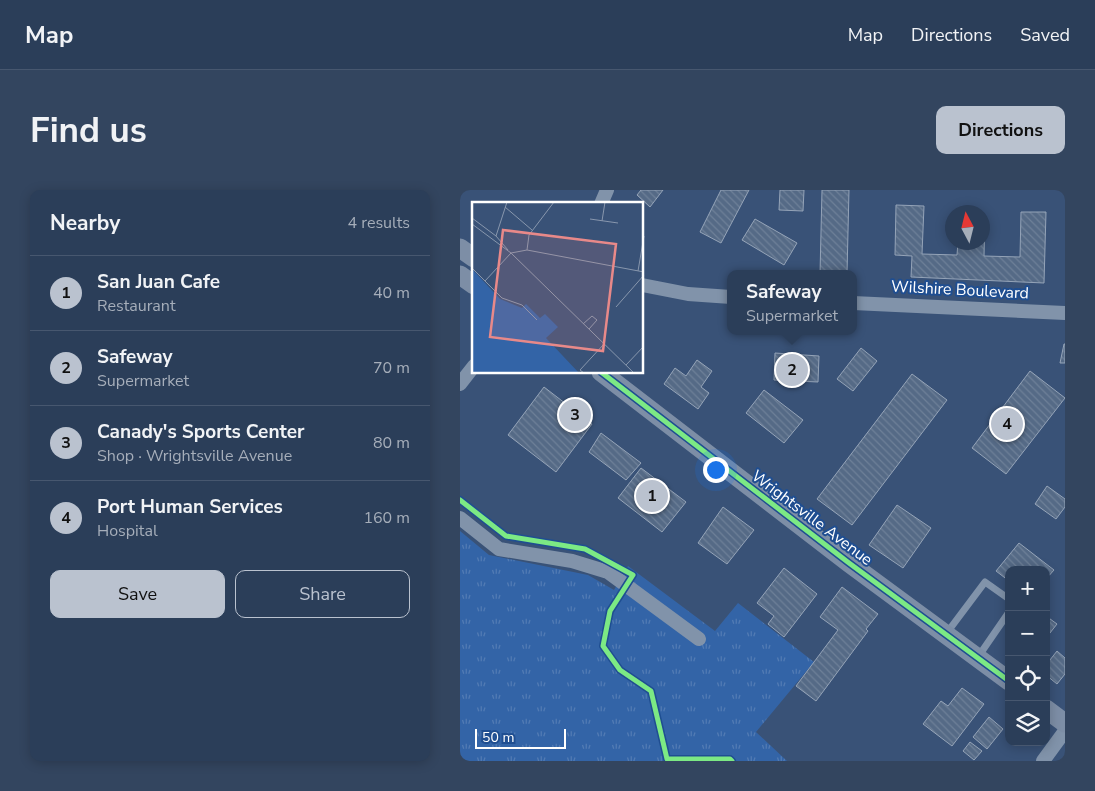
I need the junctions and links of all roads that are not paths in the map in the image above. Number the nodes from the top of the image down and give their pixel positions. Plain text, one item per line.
1 (607, 190) edge
2 (603, 202) edge
3 (460, 248) edge
4 (472, 257) edge
5 (460, 275) edge
6 (472, 284) edge
7 (644, 285) edge
8 (727, 297) edge
9 (857, 303) edge
10 (1065, 313) edge
11 (472, 369) edge
12 (604, 374) edge
13 (460, 384) edge
14 (460, 518) edge
15 (1005, 596) edge
16 (1005, 618) edge
17 (946, 634) junction
18 (699, 639) dead end
19 (977, 658) junction
20 (1005, 678) edge
21 (1050, 712) edge
22 (1065, 723) edge
23 (1065, 731) edge
24 (1043, 761) edge

1 - 2 street
3 - 4 street
5 - 6 street
7 - 8 street
9 - 10 street, Wilshire Boulevard
11 - 13 street
12 - 17 street, Wrightsville Avenue
14 - 18 street
15 - 17 lane
16 - 19 lane
17 - 19 street, Wrightsville Avenue
19 - 20 street, Wrightsville Avenue
21 - 22 street
23 - 24 street

